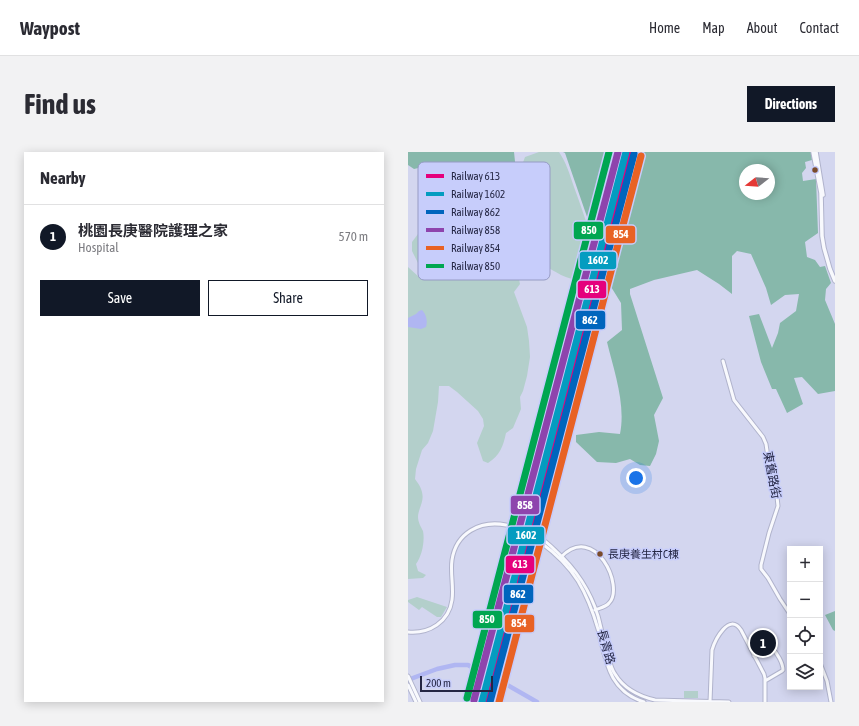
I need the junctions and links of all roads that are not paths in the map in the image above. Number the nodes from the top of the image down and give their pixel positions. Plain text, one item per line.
1 (814, 152) edge
2 (835, 276) edge
3 (835, 281) edge
4 (723, 361) dead end
5 (561, 557) junction
6 (594, 610) junction
7 (787, 610) edge
8 (408, 632) edge
9 (754, 656) junction
10 (823, 671) edge
11 (408, 676) edge
12 (765, 681) junction
13 (410, 686) edge
14 (416, 702) edge
15 (420, 702) edge
16 (644, 702) edge
17 (710, 702) edge
18 (729, 702) edge
19 (765, 702) edge
20 (831, 702) edge

1 - 2 main road
1 - 3 main road
4 - 7 street, 東舊路街
5 - 6 street, 長青路
5 - 6 street
5 - 8 street, 長青路
6 - 16 street, 長青路
6 - 17 street, 長青路
9 - 12 street
9 - 12 street
9 - 17 street
10 - 20 street
11 - 13 street
12 - 19 street
13 - 14 street
13 - 15 street
17 - 18 street, 長青路

